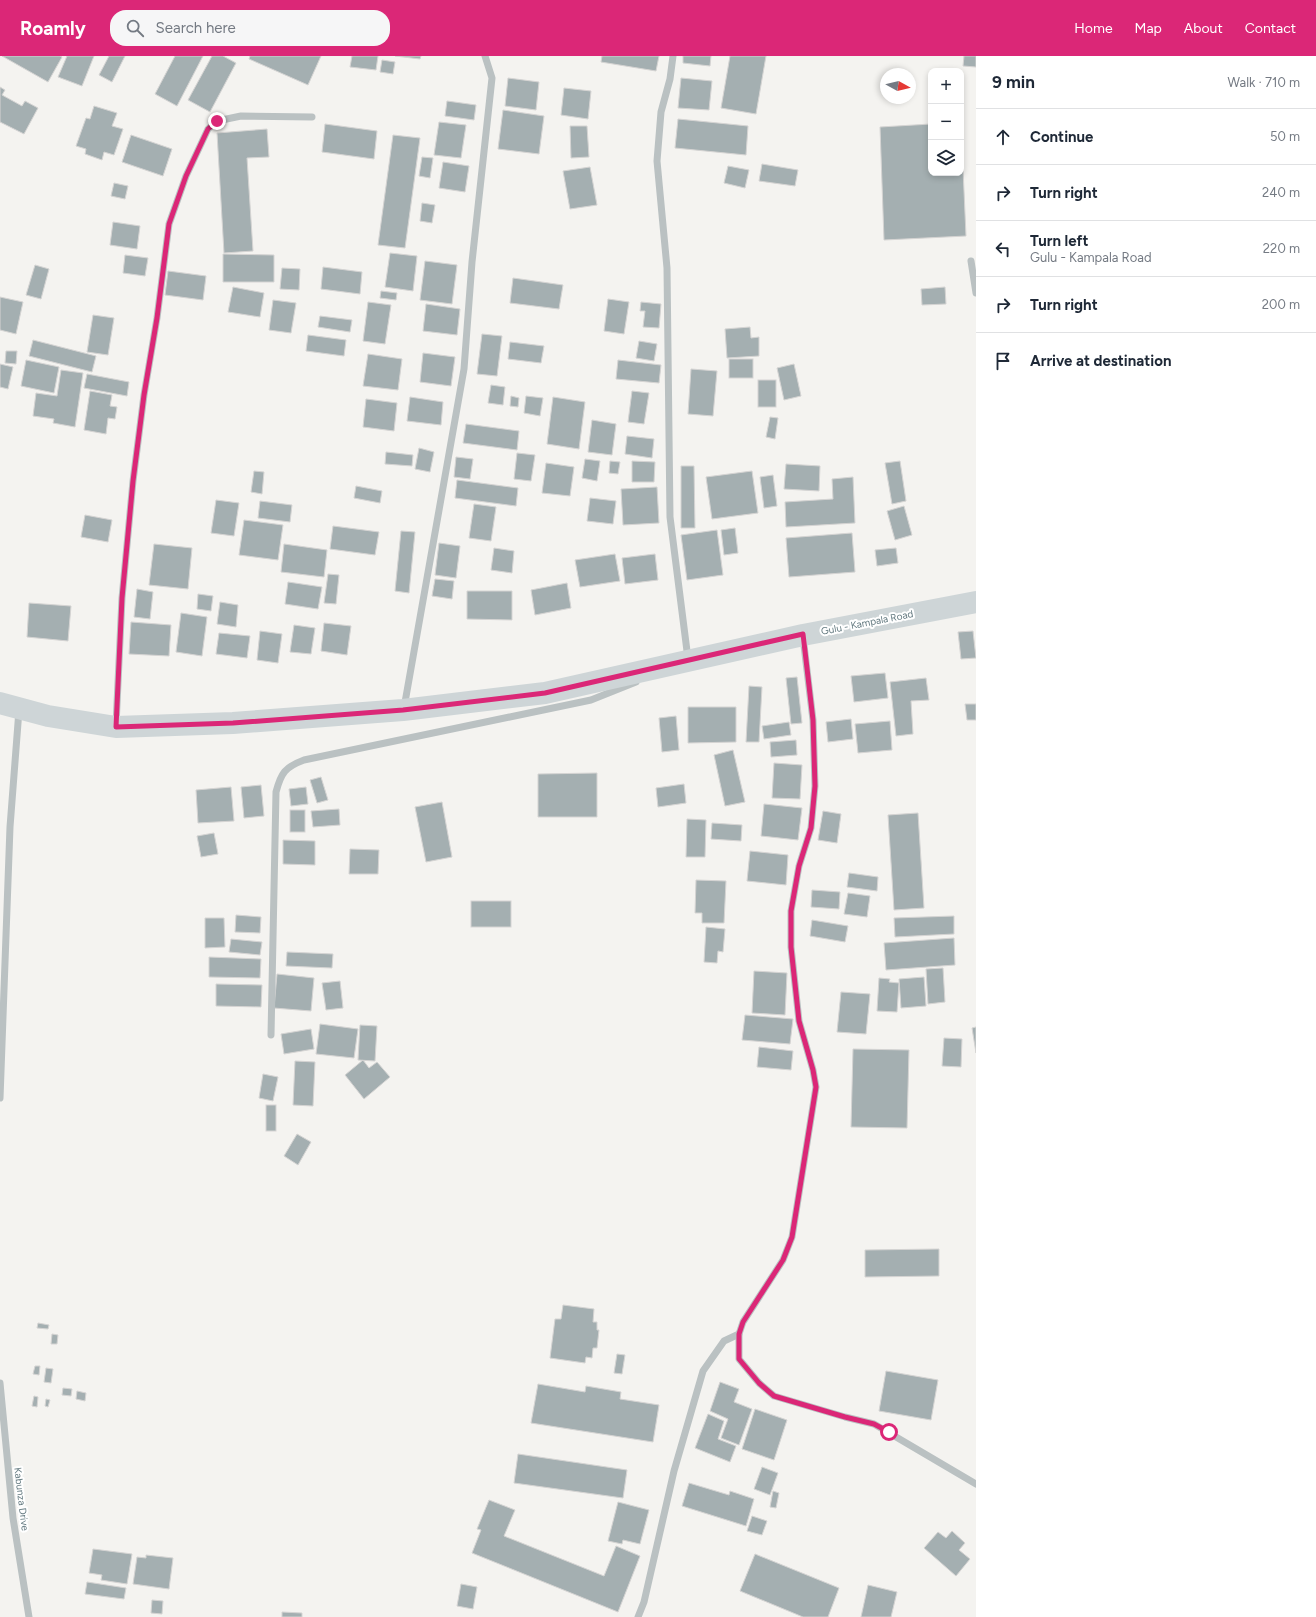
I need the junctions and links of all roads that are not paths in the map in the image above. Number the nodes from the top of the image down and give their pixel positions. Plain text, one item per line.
1 (485, 56) edge
2 (673, 56) edge
3 (312, 117) dead end
4 (971, 260) dead end
5 (976, 293) edge
6 (976, 602) edge
7 (803, 634) junction
8 (688, 660) junction
9 (663, 666) junction
10 (10, 706) edge
11 (403, 710) junction
12 (116, 727) junction
13 (271, 1035) dead end
14 (0, 1098) edge
15 (739, 1334) junction
16 (0, 1383) edge
17 (3, 1454) edge
18 (976, 1484) edge
19 (30, 1617) edge
20 (638, 1617) edge

1 - 11 street
2 - 8 street
3 - 12 street
4 - 5 street
6 - 7 main road, Gulu - Kampala Road
7 - 8 main road, Gulu - Kampala Road
7 - 15 street
8 - 9 main road, Gulu - Kampala Road
9 - 11 main road, Gulu - Kampala Road
9 - 13 street
10 - 12 main road, Gulu - Kampala Road
10 - 14 street
11 - 12 main road, Gulu - Kampala Road
15 - 18 street
15 - 20 street
16 - 17 street, Kabunza Drive
17 - 19 street, Kabunza Drive

